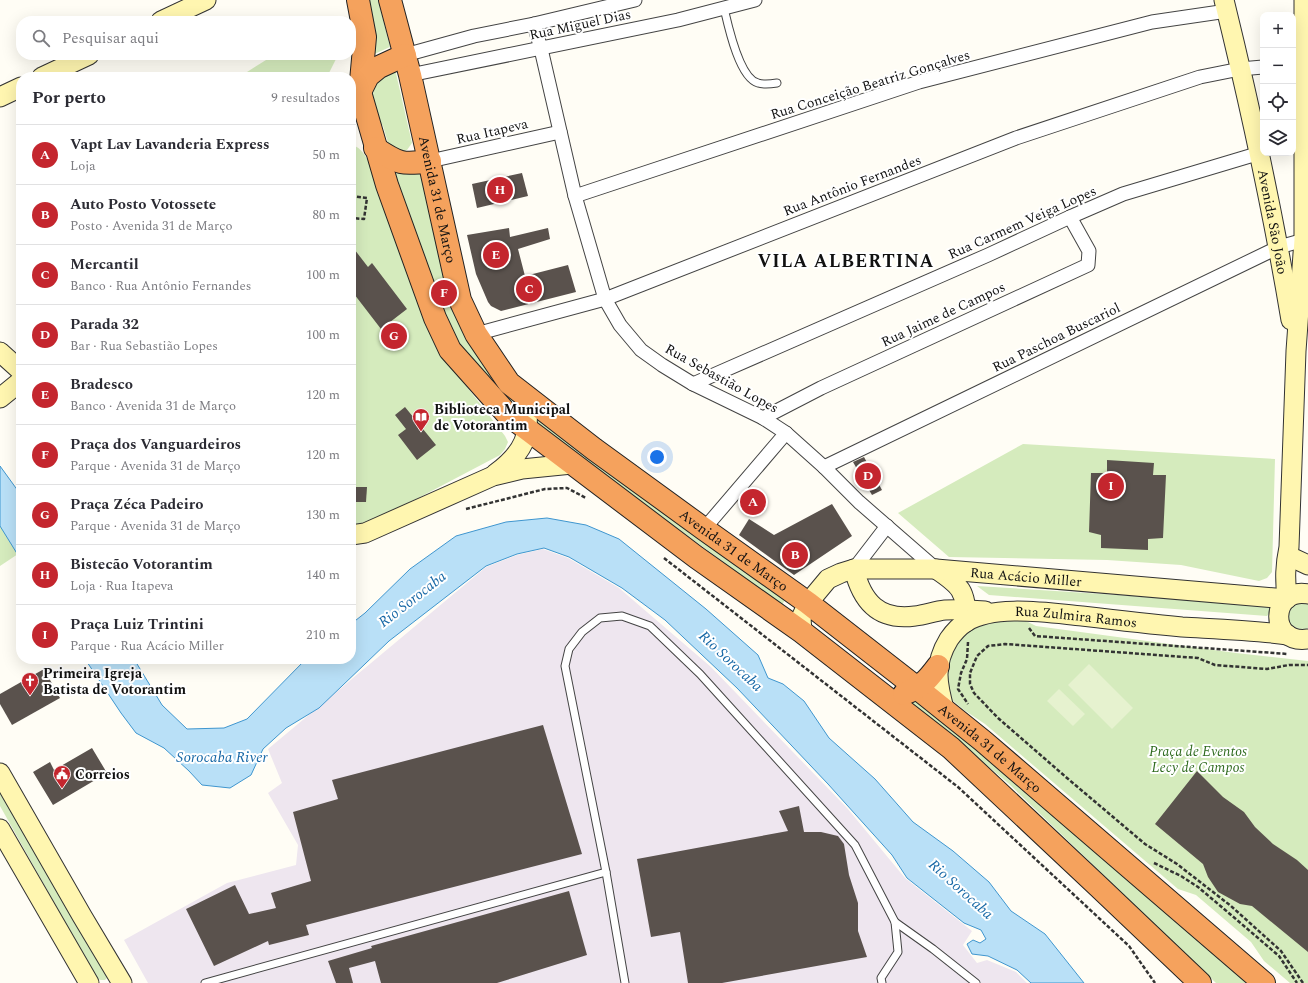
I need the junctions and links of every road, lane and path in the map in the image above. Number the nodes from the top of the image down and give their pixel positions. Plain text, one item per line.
1 (206, 0) edge
2 (358, 0) edge
3 (390, 0) edge
4 (635, 0) edge
5 (755, 0) edge
6 (1304, 0) edge
7 (1226, 5) edge
8 (724, 8) junction
9 (172, 16) edge
10 (534, 24) junction
11 (541, 49) junction
12 (405, 55) junction
13 (78, 60) edge
14 (1302, 64) edge
15 (1260, 68) edge
16 (1240, 69) junction
17 (53, 72) edge
18 (410, 75) junction
19 (777, 83) dead end
20 (16, 89) edge
21 (356, 92) edge
22 (356, 96) edge
23 (0, 97) edge
24 (356, 100) edge
25 (560, 132) junction
26 (375, 148) junction
27 (1260, 152) joint
28 (1261, 156) edge
29 (430, 162) junction
30 (575, 196) junction
31 (356, 197) edge
32 (1070, 217) junction
33 (356, 218) edge
34 (1304, 240) junction
35 (1279, 247) junction
36 (605, 299) junction
37 (476, 334) junction
38 (1296, 351) junction
39 (0, 352) edge
40 (16, 366) edge
41 (693, 384) junction
42 (16, 385) edge
43 (526, 397) junction
44 (0, 398) edge
45 (16, 398) edge
46 (763, 418) junction
47 (527, 430) junction
48 (786, 433) junction
49 (572, 464) junction
50 (824, 467) junction
51 (493, 476) junction
52 (591, 501) dead end
53 (466, 509) dead end
54 (887, 526) junction
55 (704, 529) junction
56 (356, 534) edge
57 (659, 554) dead end
58 (1297, 557) edge
59 (854, 569) junction
60 (936, 569) junction
61 (1295, 596) edge
62 (808, 603) junction
63 (967, 623) junction
64 (1026, 624) dead end
65 (802, 632) junction
66 (1288, 635) junction
67 (1308, 639) edge
68 (1292, 655) dead end
69 (1308, 665) edge
70 (938, 666) junction
71 (917, 688) junction
72 (885, 697) junction
73 (970, 707) dead end
74 (945, 712) junction
75 (0, 773) edge
76 (0, 829) edge
77 (1151, 861) dead end
78 (606, 872) junction
79 (895, 922) junction
80 (89, 983) edge
81 (122, 983) edge
82 (205, 983) edge
83 (625, 983) edge
84 (882, 983) edge
85 (976, 983) edge
86 (1155, 983) edge
87 (1200, 983) edge
88 (1264, 983) edge
89 (1296, 983) edge
90 (1303, 983) edge

1 - 9 main road
2 - 21 highway, Avenida 31 de Março
3 - 12 highway, Avenida 31 de Março
4 - 10 street
5 - 8 street, Rua Miguel Dias
6 - 14 main road, Avenida São João
7 - 16 main road, Avenida São João
7 - 30 street, Rua Conceição Beatriz Gonçalves
8 - 11 street, Rua Miguel Dias
8 - 19 lane
10 - 11 street, Rua Sebastião Lopes
10 - 12 street
11 - 18 street, Rua Miguel Dias
11 - 25 street, Rua Sebastião Lopes
12 - 18 highway, Avenida 31 de Março
12 - 22 highway
13 - 17 main road
14 - 34 main road, Avenida São João
15 - 16 street, Rua Antônio Fernandes
16 - 27 main road, Avenida São João
16 - 36 street, Rua Antônio Fernandes
18 - 29 highway, Avenida 31 de Março
20 - 23 main road
24 - 26 highway, Avenida 31 de Março
25 - 29 street, Rua Itapeva
25 - 30 street, Rua Sebastião Lopes
26 - 29 highway
26 - 47 highway, Avenida 31 de Março
27 - 32 street, Rua Carmem Veiga Lopes
28 - 35 main road, Avenida São João
29 - 37 highway, Avenida 31 de Março
30 - 36 street, Rua Sebastião Lopes
31 - 33 path
32 - 41 street, Rua Carmem Veiga Lopes
32 - 46 street, Rua Jaime de Campos
34 - 35 street, Rua Paschoa Buscariol
34 - 38 main road, Avenida São João
35 - 38 main road, Avenida São João
35 - 50 street, Rua Paschoa Buscariol
36 - 37 street, Rua Antônio Fernandes
36 - 41 street, Rua Sebastião Lopes
37 - 43 highway, Avenida 31 de Março
38 - 58 main road, Avenida São João
39 - 40 main road
41 - 46 street, Rua Sebastião Lopes
42 - 44 main road
43 - 47 main road
43 - 55 highway, Avenida 31 de Março
44 - 45 main road
46 - 48 street, Rua Sebastião Lopes
47 - 49 highway, Avenida 31 de Março
47 - 51 main road
48 - 50 street, Rua Sebastião Lopes
48 - 55 street
49 - 51 main road
49 - 65 highway, Avenida 31 de Março
50 - 54 street, Rua Sebastião Lopes
51 - 56 main road
52 - 53 path
54 - 59 street
54 - 60 street, Rua Sebastião Lopes
55 - 62 highway, Avenida 31 de Março
57 - 86 path
58 - 61 main road, Avenida São João
59 - 60 main road, Rua Acácio Miller
59 - 62 main road, Rua Acácio Miller
59 - 63 main road, Rua Zulmira Ramos
60 - 61 main road, Rua Acácio Miller
60 - 63 main road
61 - 66 main road
62 - 65 main road, Rua Acácio Miller
62 - 71 highway, Avenida 31 de Março
63 - 66 main road, Rua Zulmira Ramos
63 - 70 main road
63 - 73 path
64 - 68 path
65 - 72 highway, Avenida 31 de Março
66 - 67 main road, Rua Zulmira Ramos
69 - 90 path
70 - 71 highway
70 - 74 main road
71 - 72 highway
71 - 74 highway, Avenida 31 de Março
72 - 87 highway, Avenida 31 de Março
74 - 88 highway, Avenida 31 de Março
75 - 81 main road
76 - 80 main road
77 - 89 path
78 - 79 lane
78 - 82 lane
78 - 83 lane
79 - 84 lane
79 - 85 lane

